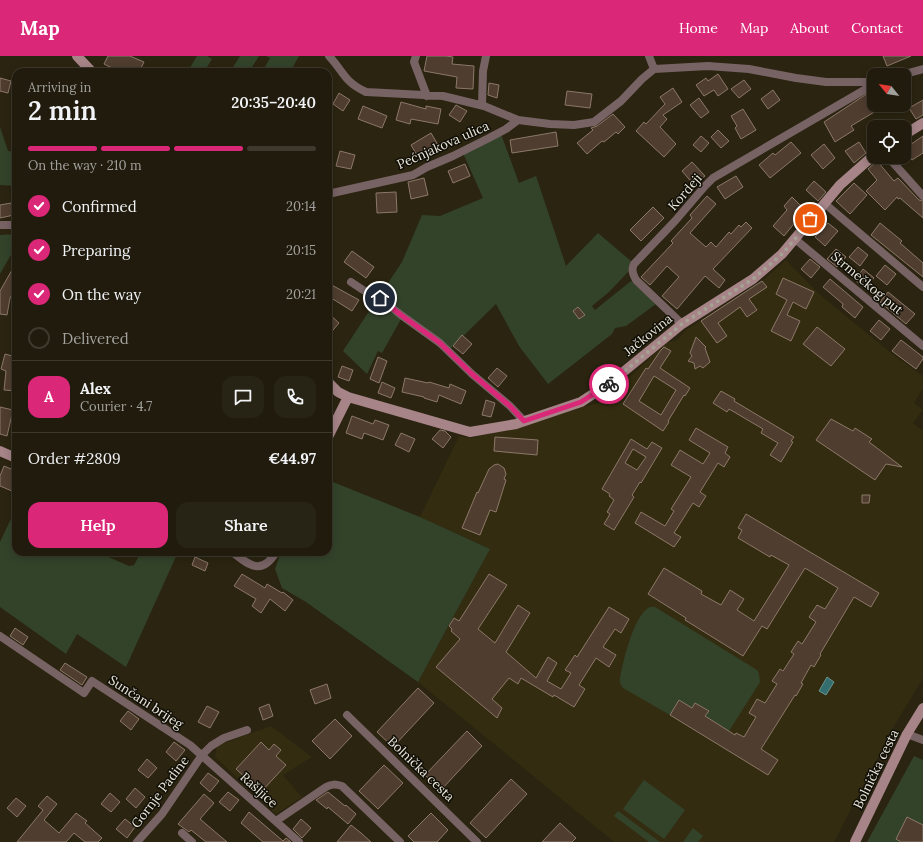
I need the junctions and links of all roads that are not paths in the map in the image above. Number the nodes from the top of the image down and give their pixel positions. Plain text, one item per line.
1 (77, 56) edge
2 (329, 56) edge
3 (416, 56) edge
4 (486, 56) edge
5 (649, 56) edge
6 (88, 68) edge
7 (654, 69) junction
8 (923, 69) edge
9 (911, 72) edge
10 (867, 82) edge
11 (867, 88) edge
12 (427, 96) junction
13 (482, 105) junction
14 (518, 120) junction
15 (923, 123) edge
16 (911, 131) edge
17 (867, 162) edge
18 (894, 164) edge
19 (332, 193) edge
20 (923, 196) edge
21 (824, 203) junction
22 (0, 225) edge
23 (12, 225) edge
24 (795, 239) junction
25 (351, 282) dead end
26 (923, 287) edge
27 (682, 324) junction
28 (923, 346) edge
29 (332, 386) edge
30 (348, 397) junction
31 (524, 421) junction
32 (332, 429) edge
33 (0, 451) edge
34 (12, 456) edge
35 (238, 556) edge
36 (273, 556) edge
37 (0, 636) edge
38 (923, 708) edge
39 (347, 715) dead end
40 (247, 730) dead end
41 (907, 734) junction
42 (923, 740) edge
43 (202, 755) junction
44 (276, 821) junction
45 (182, 833) dead end
46 (137, 842) edge
47 (192, 842) edge
48 (299, 842) edge
49 (400, 842) edge
50 (478, 842) edge
51 (855, 842) edge

1 - 6 street
2 - 12 street
3 - 12 street
4 - 13 street
5 - 7 street
7 - 10 street
7 - 14 street
8 - 9 street
11 - 27 street, Kordeji
12 - 13 street
13 - 14 street
14 - 19 street, Pećnjakova ulica
15 - 16 street
17 - 21 street, Jačkovina
18 - 20 street
21 - 24 street, Jačkovina
21 - 26 street
22 - 23 street
24 - 27 street, Jačkovina
24 - 28 street, Strmečkog put
25 - 31 street
27 - 31 street, Jačkovina
29 - 30 street, Jačkovina
30 - 31 street, Jačkovina
30 - 32 street
33 - 34 street
35 - 36 street
37 - 43 street, Sunčani brijeg
38 - 41 street, Bolnička cesta
39 - 50 street, Bolnička cesta
40 - 43 street, Gornje Padine
41 - 42 street
41 - 51 street, Bolnička cesta
43 - 44 street, Rašljice
43 - 46 street, Gornje Padine
44 - 48 street, Rašljice
44 - 49 street
45 - 47 street

